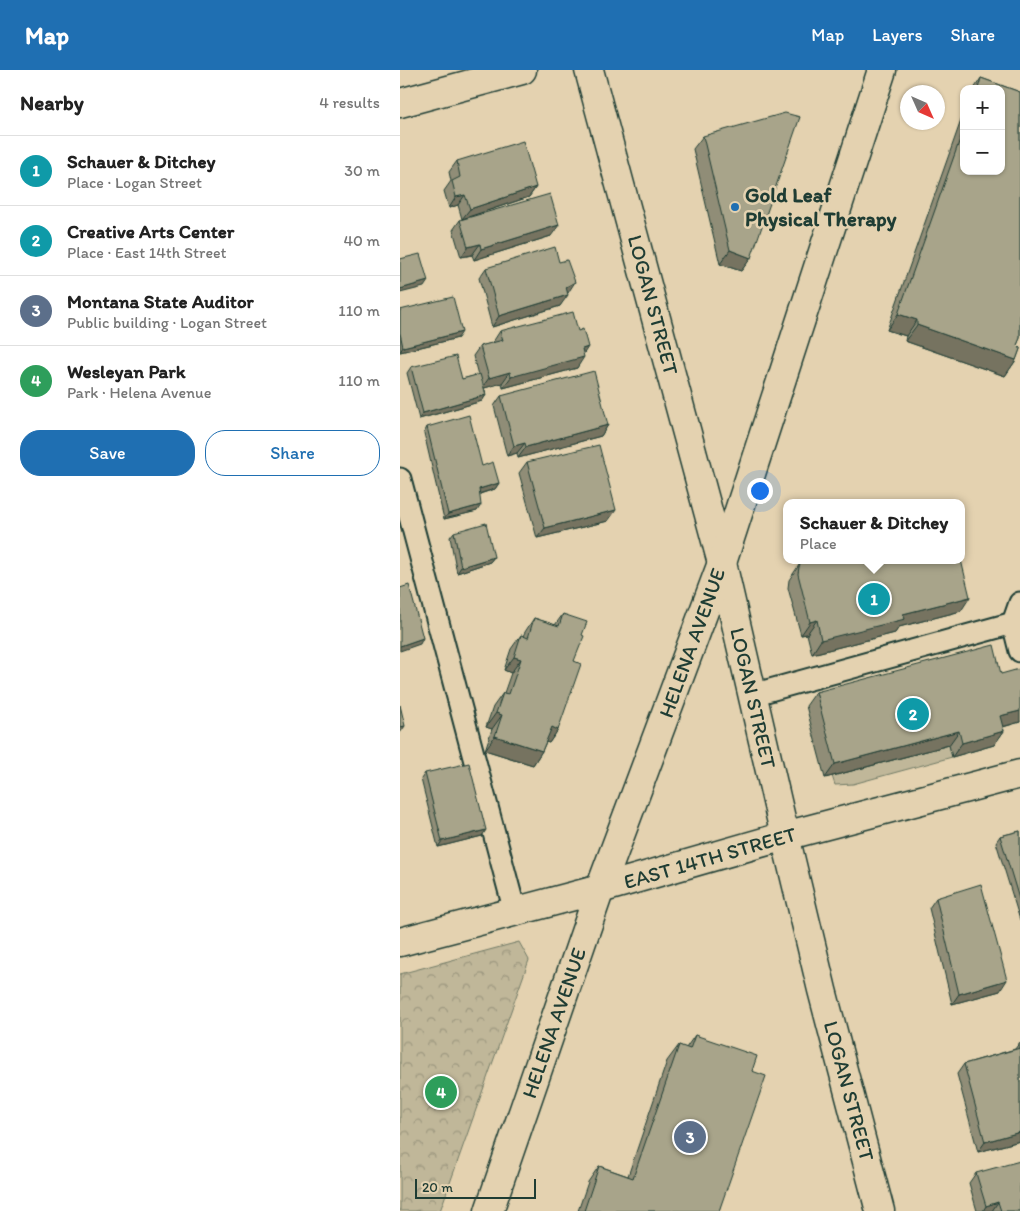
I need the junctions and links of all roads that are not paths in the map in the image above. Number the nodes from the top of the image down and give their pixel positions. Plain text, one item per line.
1 (522, 70) edge
2 (590, 70) edge
3 (882, 70) edge
4 (400, 103) edge
5 (400, 479) edge
6 (722, 563) junction
7 (1020, 603) edge
8 (1013, 624) junction
9 (1020, 651) edge
10 (752, 695) junction
11 (1020, 774) edge
12 (785, 836) junction
13 (600, 889) junction
14 (516, 912) junction
15 (400, 942) edge
16 (489, 1211) edge
17 (880, 1211) edge

1 - 4 street
2 - 6 street, LOGAN STREET
3 - 6 street, HELENA AVENUE
5 - 14 lane
6 - 10 street, LOGAN STREET
6 - 13 street, HELENA AVENUE
7 - 8 lane
8 - 9 lane
8 - 10 lane
10 - 12 street, LOGAN STREET
11 - 12 street, EAST 14TH STREET
12 - 13 street, EAST 14TH STREET
12 - 17 street, LOGAN STREET
13 - 14 street, EAST 14TH STREET
13 - 16 street, HELENA AVENUE
14 - 15 street, EAST 14TH STREET

